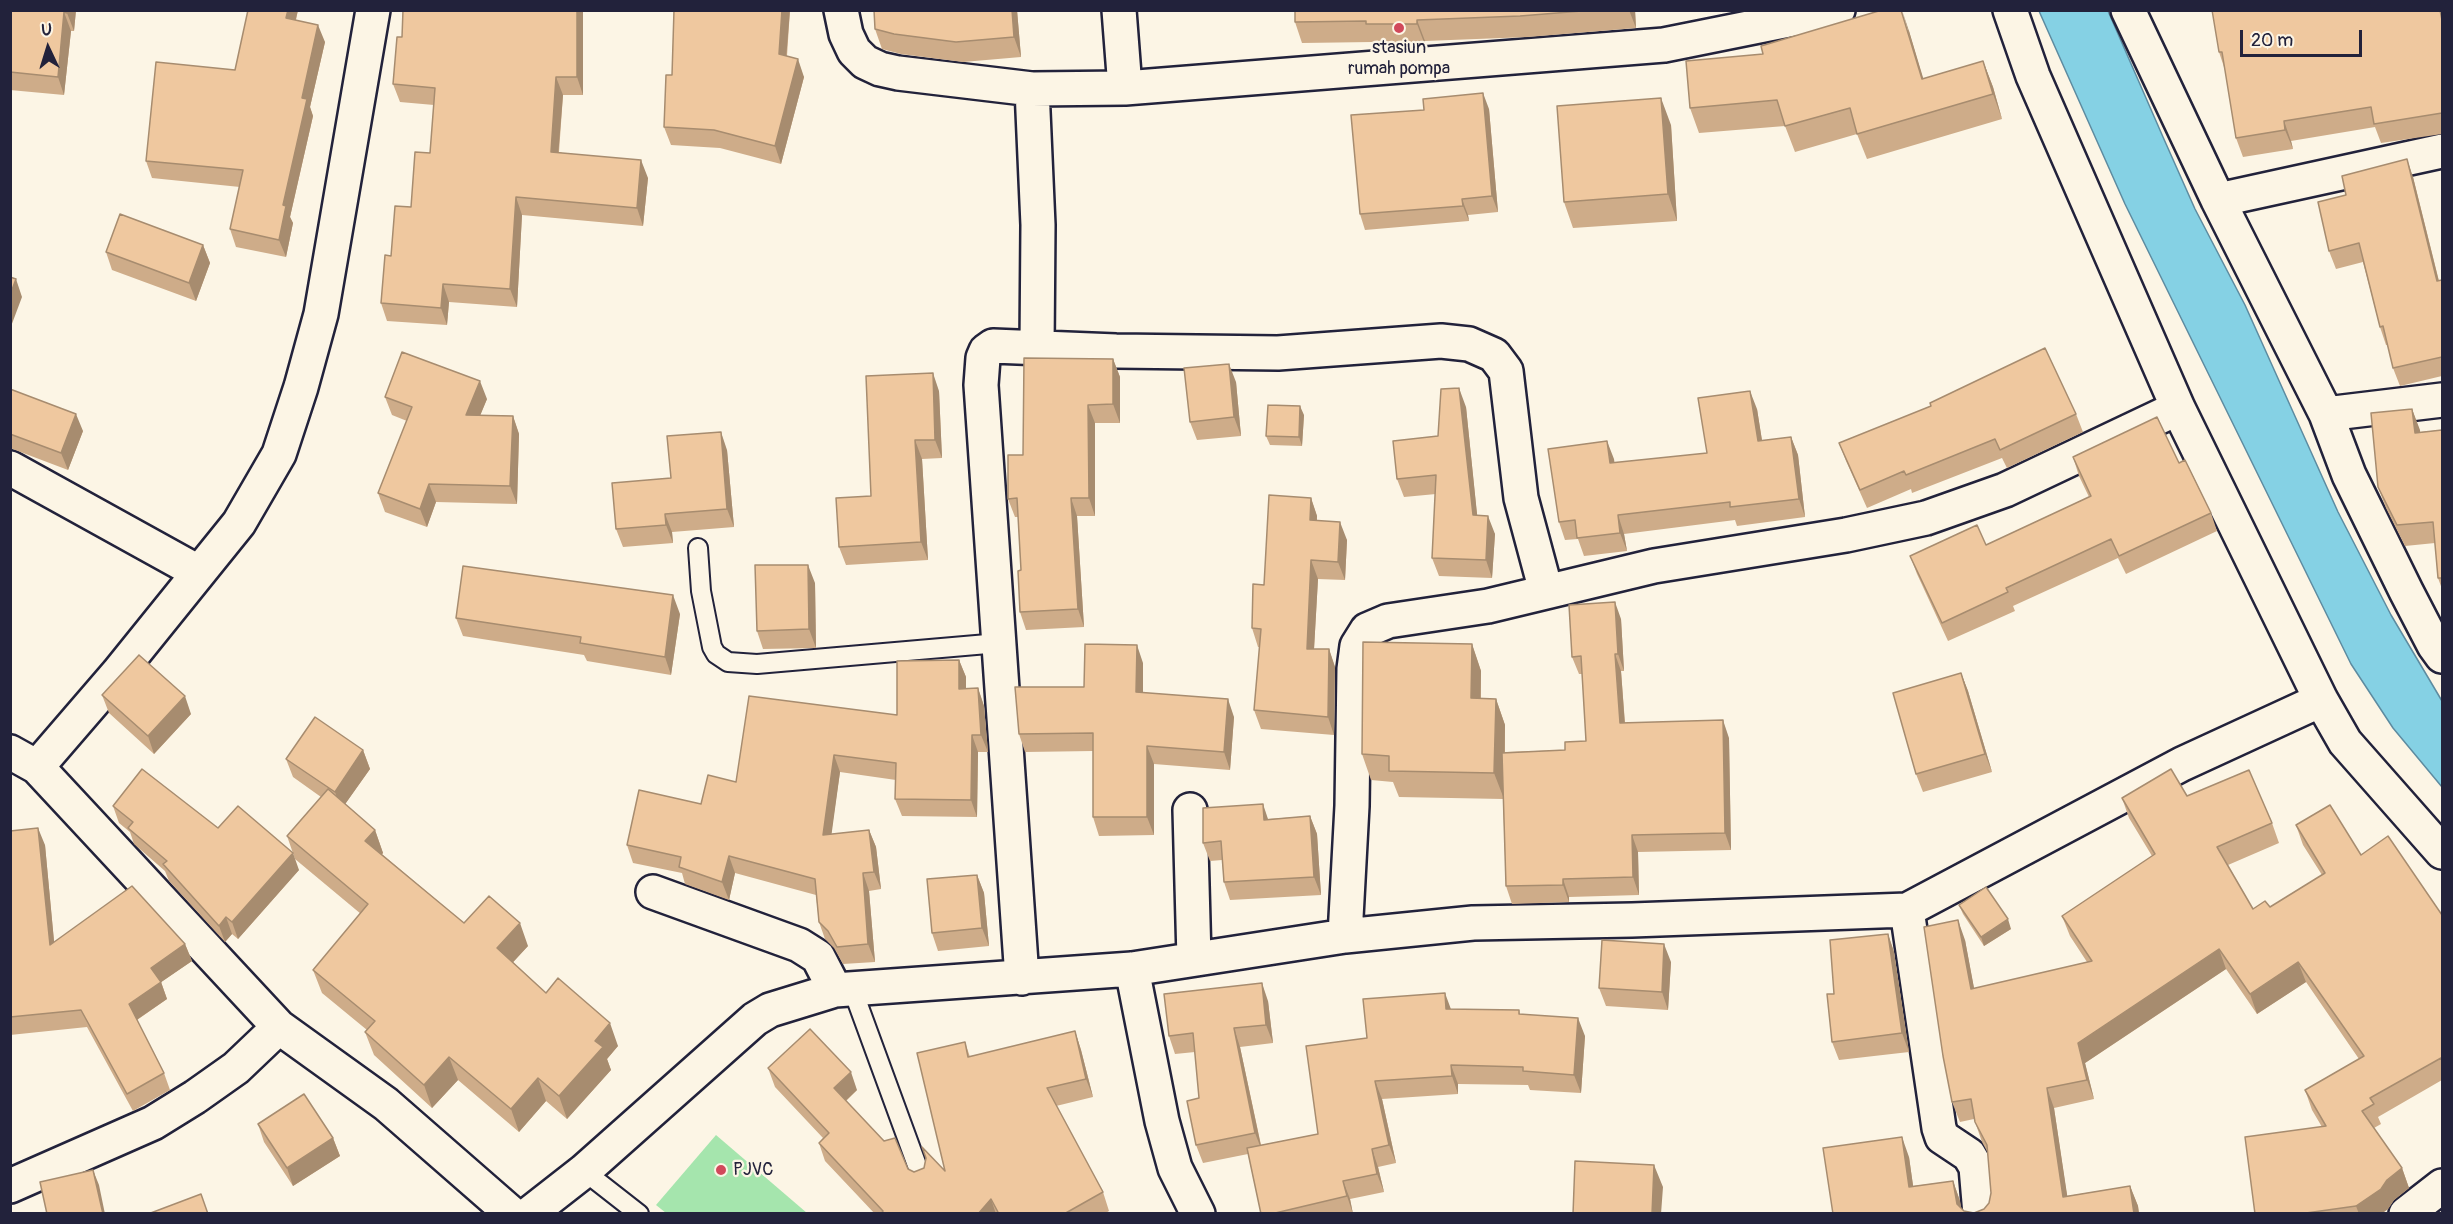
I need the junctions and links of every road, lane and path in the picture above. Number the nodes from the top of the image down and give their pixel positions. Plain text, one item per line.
1 (374, 10) edge
2 (841, 10) edge
3 (1119, 10) edge
4 (1838, 10) edge
5 (2010, 10) edge
6 (2128, 10) edge
7 (1125, 88) junction
8 (1032, 89) junction
9 (2442, 151) edge
10 (2218, 200) junction
11 (1037, 348) junction
12 (2442, 400) edge
13 (2178, 408) junction
14 (2326, 414) junction
15 (10, 468) edge
16 (698, 548) dead end
17 (198, 572) junction
18 (1546, 591) junction
19 (999, 643) junction
20 (2442, 656) edge
21 (2321, 700) junction
22 (24, 759) edge
23 (1190, 810) dead end
24 (2442, 852) edge
25 (653, 892) dead end
26 (1907, 910) junction
27 (1345, 936) junction
28 (1194, 959) junction
29 (1132, 969) junction
30 (1022, 978) junction
31 (843, 989) junction
32 (279, 1027) junction
33 (584, 1171) junction
34 (922, 1179) edge
35 (10, 1186) edge
36 (2442, 1189) edge
37 (512, 1214) edge
38 (529, 1214) edge
39 (639, 1214) edge
40 (1198, 1214) edge
41 (1980, 1214) edge
42 (2406, 1214) edge

1 - 17 street
2 - 8 street
3 - 7 street
4 - 7 street
5 - 13 street
6 - 10 street
7 - 8 street
8 - 11 street
9 - 10 street
10 - 14 street
11 - 18 street
11 - 19 street
12 - 14 street
13 - 18 street
13 - 21 street
14 - 20 street
15 - 17 street
16 - 19 lane
17 - 22 street
18 - 27 street
19 - 30 street
21 - 24 street
21 - 26 street
22 - 32 street
23 - 28 street
25 - 31 street
26 - 27 street
26 - 41 street
27 - 28 street
28 - 29 street
29 - 30 street
29 - 40 street
30 - 31 street
31 - 33 street
31 - 34 lane
32 - 35 street
32 - 37 street
33 - 38 street
33 - 39 lane
36 - 42 street

